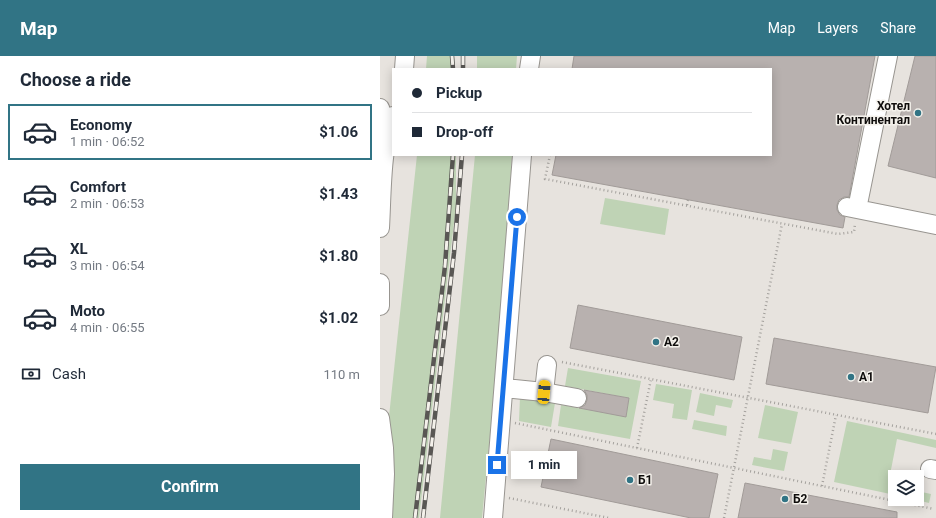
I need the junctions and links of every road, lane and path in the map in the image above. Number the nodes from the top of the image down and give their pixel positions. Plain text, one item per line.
1 (405, 56) edge
2 (531, 56) edge
3 (888, 56) edge
4 (404, 68) edge
5 (530, 68) edge
6 (380, 108) edge
7 (387, 126) edge
8 (522, 156) edge
9 (550, 156) edge
10 (688, 200) dead end
11 (687, 205) junction
12 (852, 208) junction
13 (782, 224) junction
14 (936, 224) edge
15 (380, 228) edge
16 (380, 283) edge
17 (380, 306) edge
18 (551, 362) joint
19 (651, 379) junction
20 (504, 388) junction
21 (544, 392) junction
22 (577, 398) dead end
23 (748, 398) junction
24 (836, 415) junction
25 (512, 422) dead end
26 (380, 424) edge
27 (936, 434) edge
28 (637, 448) junction
29 (734, 468) junction
30 (822, 486) junction
31 (505, 498) dead end
32 (934, 509) dead end
33 (383, 518) edge
34 (493, 518) edge
35 (609, 518) edge
36 (724, 518) edge

1 - 4 street
2 - 5 street
3 - 12 street
6 - 7 street
7 - 15 street
8 - 20 street
9 - 11 path
10 - 11 path
11 - 13 path
12 - 13 path
12 - 14 street
13 - 23 path
16 - 17 street
18 - 19 path
18 - 21 street
19 - 23 path
19 - 28 path
20 - 21 street
20 - 34 street
21 - 22 street
23 - 24 path
23 - 29 path
24 - 27 path
24 - 30 path
25 - 28 path
26 - 33 street
28 - 29 path
29 - 30 path
29 - 36 path
30 - 32 path
31 - 35 path

